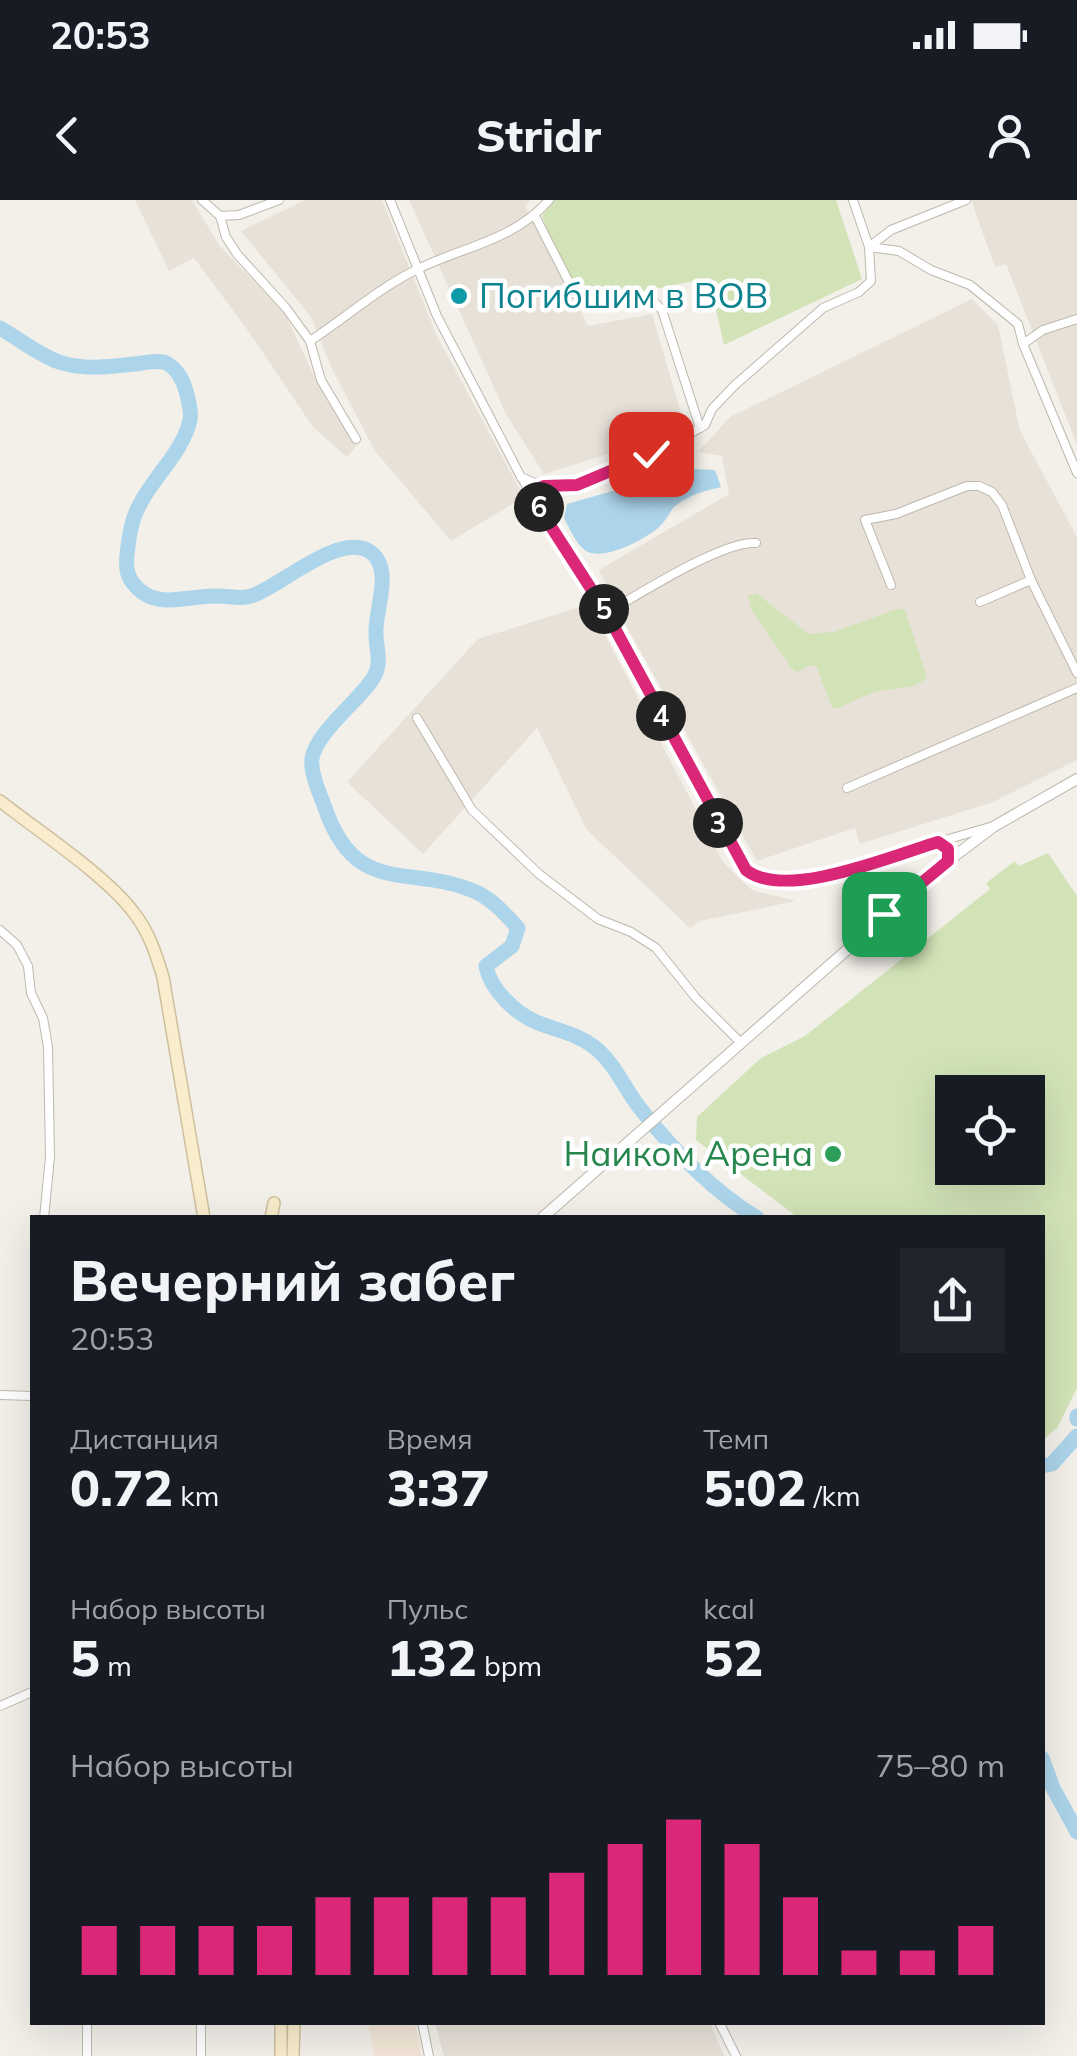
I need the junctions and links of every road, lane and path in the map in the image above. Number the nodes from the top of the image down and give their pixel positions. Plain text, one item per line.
1 (202, 200) edge
2 (279, 200) edge
3 (390, 200) edge
4 (549, 200) edge
5 (853, 200) edge
6 (966, 200) edge
7 (220, 216) junction
8 (535, 216) junction
9 (868, 247) junction
10 (418, 268) junction
11 (1077, 320) edge
12 (310, 341) junction
13 (1023, 344) junction
14 (700, 428) junction
15 (356, 439) dead end
16 (1076, 469) edge
17 (521, 477) junction
18 (544, 486) junction
19 (530, 494) junction
20 (756, 544) dead end
21 (1030, 580) junction
22 (891, 585) dead end
23 (980, 602) dead end
24 (606, 612) junction
25 (1077, 672) edge
26 (1077, 688) edge
27 (417, 718) dead end
28 (1077, 779) edge
29 (847, 788) dead end
30 (0, 802) edge
31 (993, 827) junction
32 (938, 842) junction
33 (948, 861) junction
34 (0, 930) edge
35 (740, 1042) junction
36 (274, 1203) dead end
37 (44, 1215) edge
38 (203, 1215) edge
39 (272, 1215) edge
40 (545, 1215) edge
41 (0, 1396) edge
42 (30, 1396) edge
43 (30, 1693) edge
44 (0, 1706) edge
45 (88, 2025) edge
46 (200, 2025) edge
47 (280, 2025) edge
48 (294, 2025) edge
49 (423, 2025) edge
50 (720, 2025) edge
51 (87, 2056) edge
52 (201, 2056) edge
53 (281, 2056) edge
54 (293, 2056) edge
55 (429, 2056) edge
56 (736, 2056) edge

1 - 7 street
2 - 7 street
3 - 10 street
4 - 8 street
5 - 9 street
6 - 9 street
7 - 12 street
8 - 10 street
8 - 14 street
9 - 13 street
9 - 14 street
10 - 12 street
10 - 17 street
11 - 13 street
12 - 15 street
13 - 16 street
14 - 18 street
17 - 18 street
17 - 19 street
18 - 19 street
19 - 24 street
20 - 24 street
21 - 22 street
21 - 23 street
21 - 25 street
24 - 32 street
26 - 29 street
27 - 35 street
28 - 31 street
30 - 38 main road
31 - 32 street
31 - 33 street
32 - 33 street
33 - 35 street
34 - 37 street
35 - 40 street
36 - 39 main road
41 - 42 street
43 - 44 street
45 - 51 street
46 - 52 street
47 - 53 main road
48 - 54 main road
49 - 55 street
50 - 56 street

